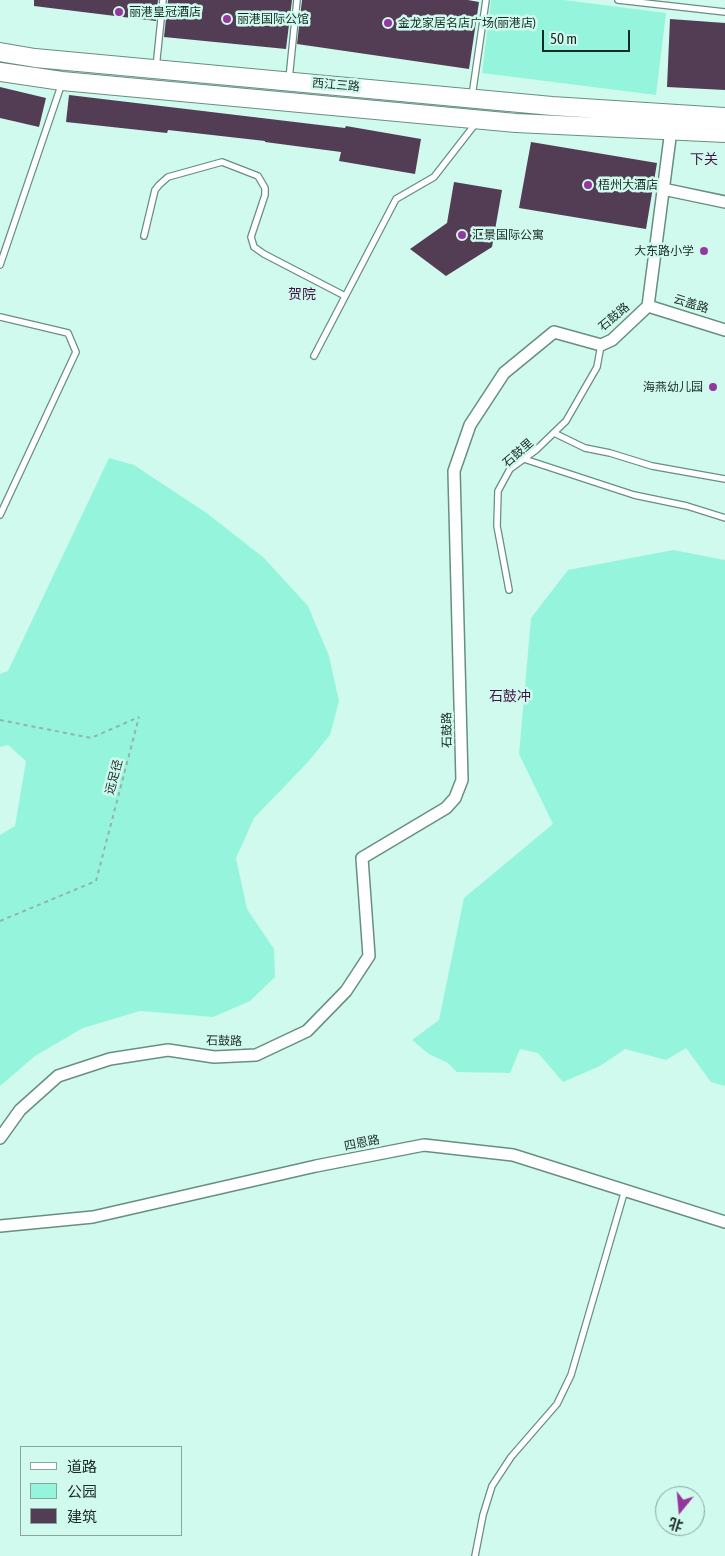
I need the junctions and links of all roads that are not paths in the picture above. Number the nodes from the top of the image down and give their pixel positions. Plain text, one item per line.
1 (163, 0) edge
2 (297, 0) edge
3 (486, 0) edge
4 (618, 0) edge
5 (725, 12) edge
6 (0, 52) edge
7 (156, 69) junction
8 (0, 72) edge
9 (62, 81) junction
10 (289, 81) junction
11 (472, 98) junction
12 (725, 117) edge
13 (479, 119) junction
14 (672, 122) junction
15 (725, 133) edge
16 (663, 189) junction
17 (725, 202) edge
18 (144, 236) dead end
19 (0, 265) edge
20 (345, 296) junction
21 (648, 306) junction
22 (0, 317) edge
23 (725, 330) edge
24 (601, 344) junction
25 (314, 356) dead end
26 (554, 433) junction
27 (524, 459) junction
28 (725, 479) edge
29 (0, 515) edge
30 (725, 518) edge
31 (509, 590) dead end
32 (0, 1138) edge
33 (626, 1190) junction
34 (725, 1222) edge
35 (0, 1226) edge
36 (475, 1556) edge

1 - 7 lane
2 - 10 lane
3 - 11 lane
4 - 5 lane
6 - 7 main road, 西江三路
7 - 10 main road, 西江三路
8 - 9 main road, 西江三路
9 - 13 main road, 西江三路
9 - 19 lane
10 - 11 main road, 西江三路
11 - 14 main road, 西江三路
12 - 14 main road
13 - 14 main road, 西江三路
13 - 20 lane
14 - 15 main road
14 - 16 street, 石鼓路
16 - 17 street
16 - 21 street, 石鼓路
18 - 20 lane
20 - 25 lane
21 - 23 street, 云盖路
21 - 24 street, 石鼓路
22 - 29 lane
24 - 26 lane, 石鼓里
24 - 32 street, 石鼓路
26 - 27 lane, 石鼓里
26 - 28 lane
27 - 30 lane
27 - 31 lane, 石鼓里
33 - 34 street, 四恩路
33 - 35 street, 四恩路
33 - 36 lane

